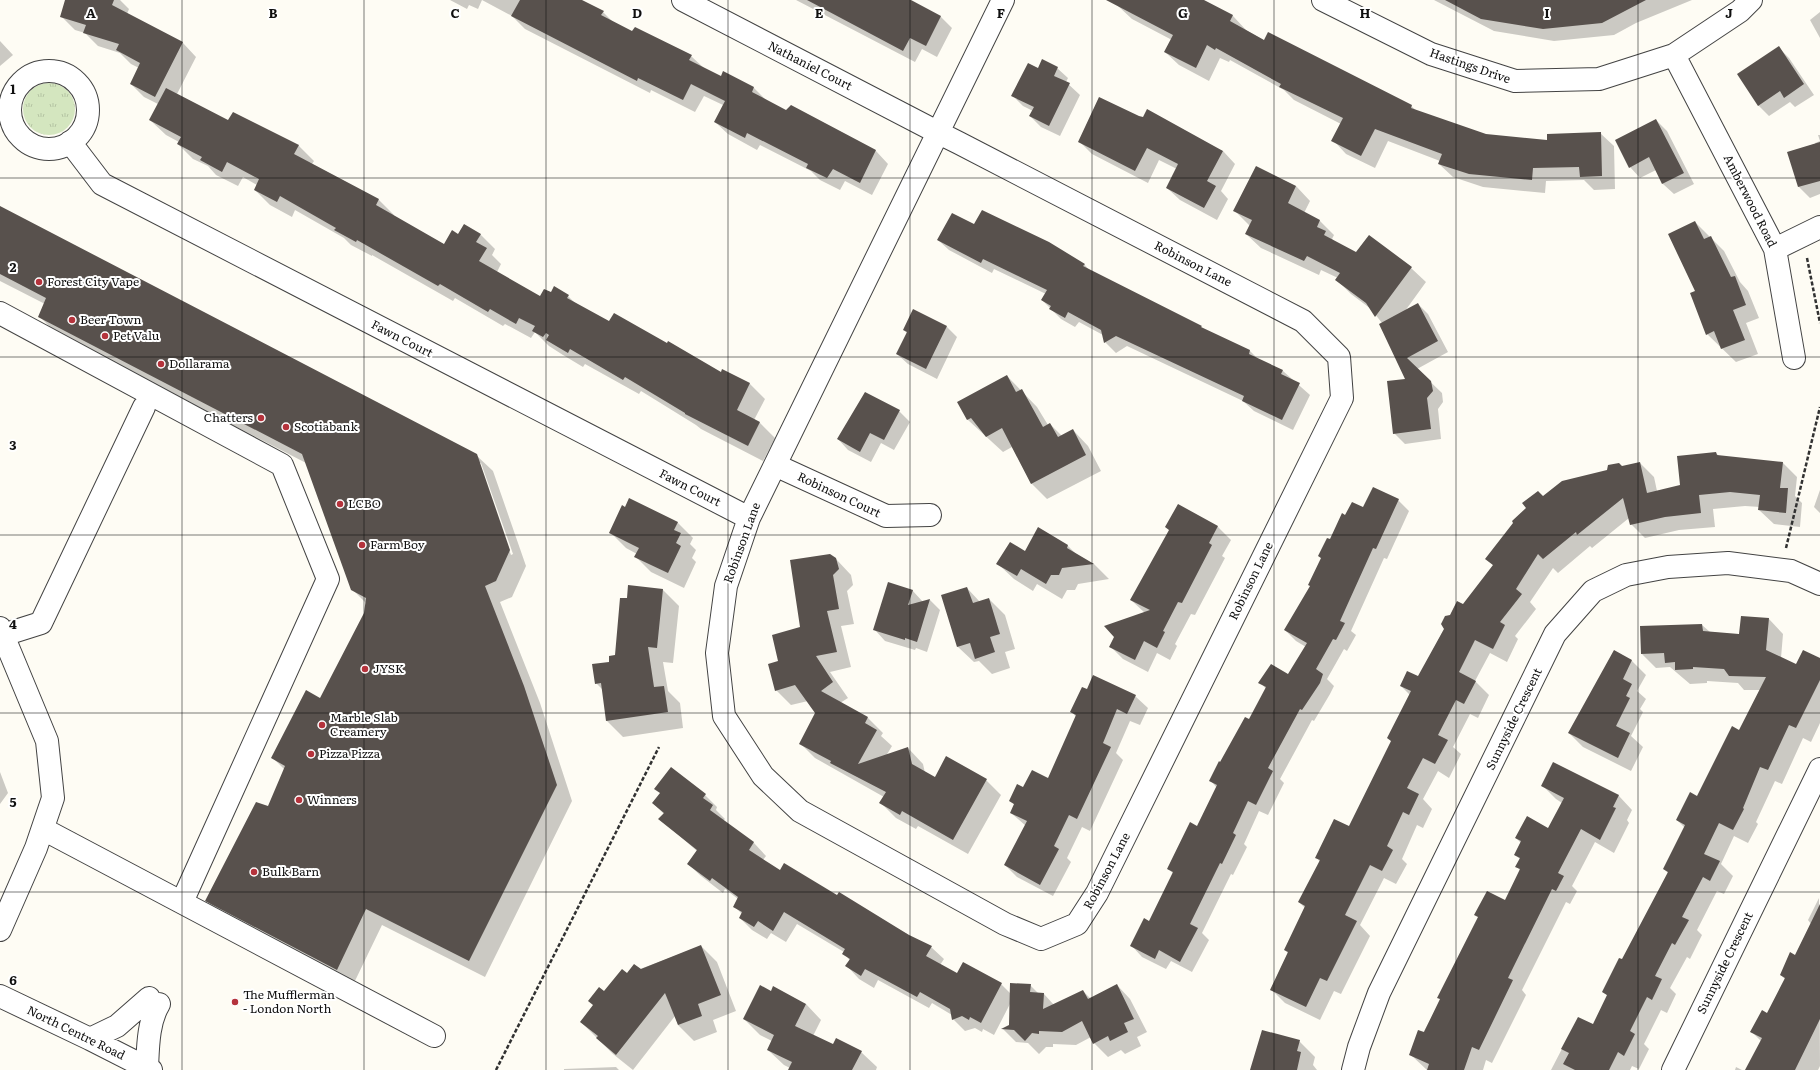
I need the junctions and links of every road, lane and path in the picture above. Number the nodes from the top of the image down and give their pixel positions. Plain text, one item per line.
1 (682, 0) edge
2 (1003, 0) edge
3 (1323, 0) edge
4 (1751, 0) edge
5 (1674, 55) junction
6 (938, 132) junction
7 (70, 142) dead end
8 (1820, 227) edge
9 (1775, 250) junction
10 (1806, 251) dead end
11 (0, 313) edge
12 (1820, 323) edge
13 (1794, 358) dead end
14 (144, 407) dead end
15 (1820, 407) edge
16 (775, 465) junction
17 (930, 515) dead end
18 (749, 518) junction
19 (1784, 552) dead end
20 (1820, 584) edge
21 (2, 631) edge
22 (659, 747) dead end
23 (1820, 769) edge
24 (43, 829) junction
25 (182, 902) junction
26 (0, 930) edge
27 (0, 996) edge
28 (434, 1036) dead end
29 (90, 1039) junction
30 (149, 1069) edge
31 (496, 1070) edge
32 (1353, 1070) edge
33 (1673, 1070) edge

1 - 6 street, Nathaniel Court
2 - 6 street, Robinson Lane
3 - 5 street, Hastings Drive
4 - 5 street, Hastings Drive
5 - 9 street, Amberwood Road
6 - 16 street, Robinson Lane
6 - 18 street, Robinson Lane
7 - 18 street, Fawn Court
8 - 9 street
9 - 13 street, Amberwood Road
10 - 12 path
11 - 25 street
14 - 21 street
15 - 19 path
16 - 17 street, Robinson Court
16 - 18 street, Robinson Lane
20 - 32 street, Sunnyside Crescent
21 - 24 street
22 - 31 path
23 - 33 street, Sunnyside Crescent
24 - 25 street
24 - 26 street
25 - 28 street
27 - 29 street, North Centre Road
29 - 30 street, North Centre Road
29 - 30 street

